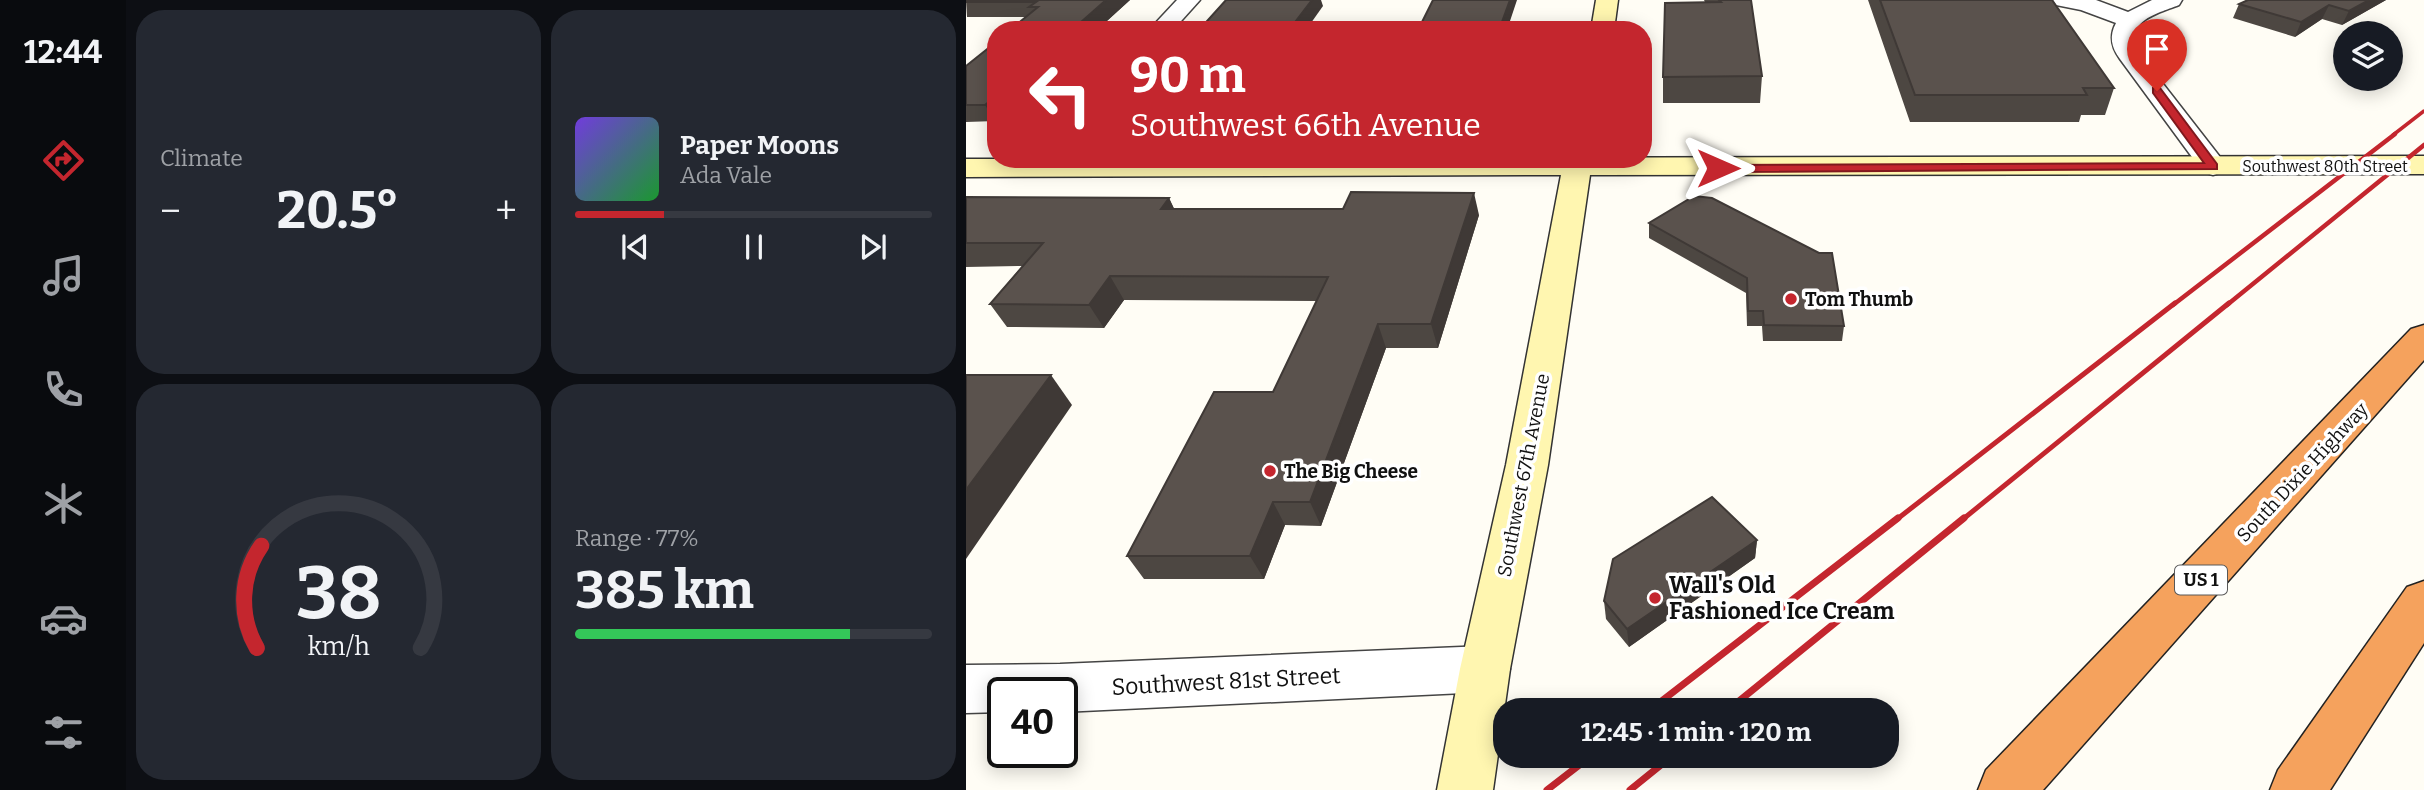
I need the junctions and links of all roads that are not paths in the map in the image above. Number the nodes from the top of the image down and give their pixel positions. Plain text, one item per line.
1 (1189, 0) edge
2 (1607, 0) edge
3 (2064, 0) edge
4 (2171, 0) edge
5 (2130, 20) junction
6 (1169, 21) edge
7 (1604, 21) edge
8 (1652, 164) edge
9 (2424, 165) edge
10 (2213, 166) junction
11 (987, 167) edge
12 (966, 168) edge
13 (1576, 168) edge
14 (2424, 337) edge
15 (2424, 602) edge
16 (1485, 670) junction
17 (966, 689) edge
18 (1465, 790) edge
19 (2006, 790) edge
20 (2298, 790) edge

1 - 6 street
2 - 7 street
3 - 5 street
4 - 5 street
5 - 10 street
8 - 10 street, Southwest 80th Street
9 - 10 street, Southwest 80th Street
11 - 12 street, Southwest 80th Street
13 - 16 street, Southwest 67th Avenue
14 - 19 highway, South Dixie Highway / US 1
15 - 20 highway
16 - 17 street, Southwest 81st Street
16 - 18 street, Southwest 67th Avenue

